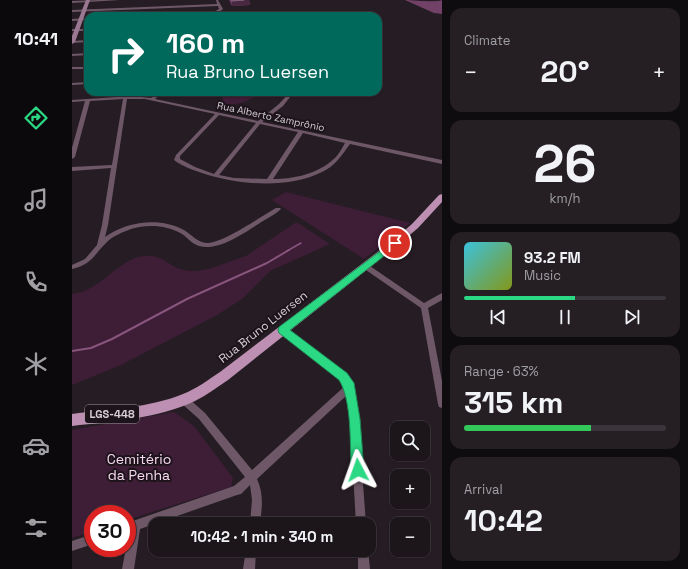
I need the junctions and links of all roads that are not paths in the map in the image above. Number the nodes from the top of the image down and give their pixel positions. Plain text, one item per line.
1 (119, 0) edge
2 (217, 0) edge
3 (87, 1) edge
4 (72, 2) edge
5 (219, 4) junction
6 (83, 10) junction
7 (72, 11) edge
8 (220, 12) edge
9 (76, 20) edge
10 (84, 30) edge
11 (73, 31) edge
12 (84, 41) edge
13 (72, 42) edge
14 (84, 54) edge
15 (72, 55) edge
16 (72, 68) edge
17 (84, 68) edge
18 (84, 83) edge
19 (72, 84) edge
20 (156, 96) edge
21 (289, 96) edge
22 (124, 98) junction
23 (88, 100) junction
24 (152, 100) junction
25 (72, 101) edge
26 (218, 114) junction
27 (259, 122) junction
28 (302, 132) junction
29 (348, 142) junction
30 (72, 157) edge
31 (442, 162) edge
32 (114, 166) junction
33 (72, 169) edge
34 (216, 175) junction
35 (269, 181) junction
36 (442, 197) edge
37 (278, 209) dead end
38 (105, 225) junction
39 (114, 234) junction
40 (100, 246) junction
41 (366, 266) junction
42 (72, 267) edge
43 (442, 296) edge
44 (424, 307) junction
45 (283, 330) junction
46 (350, 387) junction
47 (184, 400) junction
48 (442, 401) edge
49 (72, 420) edge
50 (251, 477) junction
51 (255, 517) edge
52 (361, 517) edge
53 (136, 525) edge
54 (84, 542) edge
55 (72, 546) edge
56 (129, 557) edge
57 (250, 557) edge
58 (363, 557) edge
59 (128, 569) edge
60 (249, 569) edge
61 (364, 569) edge

1 - 3 street
2 - 5 street
3 - 4 street
3 - 6 main road
5 - 6 street
5 - 8 street
6 - 7 street
6 - 9 main road
9 - 11 main road
10 - 11 street
11 - 13 main road
12 - 13 street
14 - 15 street
16 - 17 street
18 - 19 street
20 - 24 street
21 - 27 street
22 - 23 street, Rua Alberto Zamprônio
22 - 24 street, Rua Alberto Zamprônio
22 - 32 street
23 - 25 street, Rua Alberto Zamprônio
23 - 30 street
24 - 26 street, Rua Alberto Zamprônio
26 - 27 street, Rua Alberto Zamprônio
26 - 34 street
27 - 28 street, Rua Alberto Zamprônio
27 - 34 street
28 - 29 street, Rua Alberto Zamprônio
28 - 35 street
29 - 31 street, Rua Alberto Zamprônio
29 - 35 street
32 - 33 street
32 - 38 street
34 - 35 street
36 - 41 main road, Rua Bruno Luersen / LGS-448
37 - 39 street
38 - 39 street
38 - 40 street
39 - 40 street
40 - 42 street
41 - 44 street
41 - 45 main road, Rua Bruno Luersen / LGS-448
43 - 44 street
44 - 48 street
45 - 46 street
45 - 47 main road, Rua Bruno Luersen / LGS-448
46 - 50 street
46 - 52 street
47 - 49 main road, Rua Bruno Luersen / LGS-448
47 - 50 street
50 - 51 street
50 - 53 street
54 - 55 street
56 - 59 street
57 - 60 street
58 - 61 street

